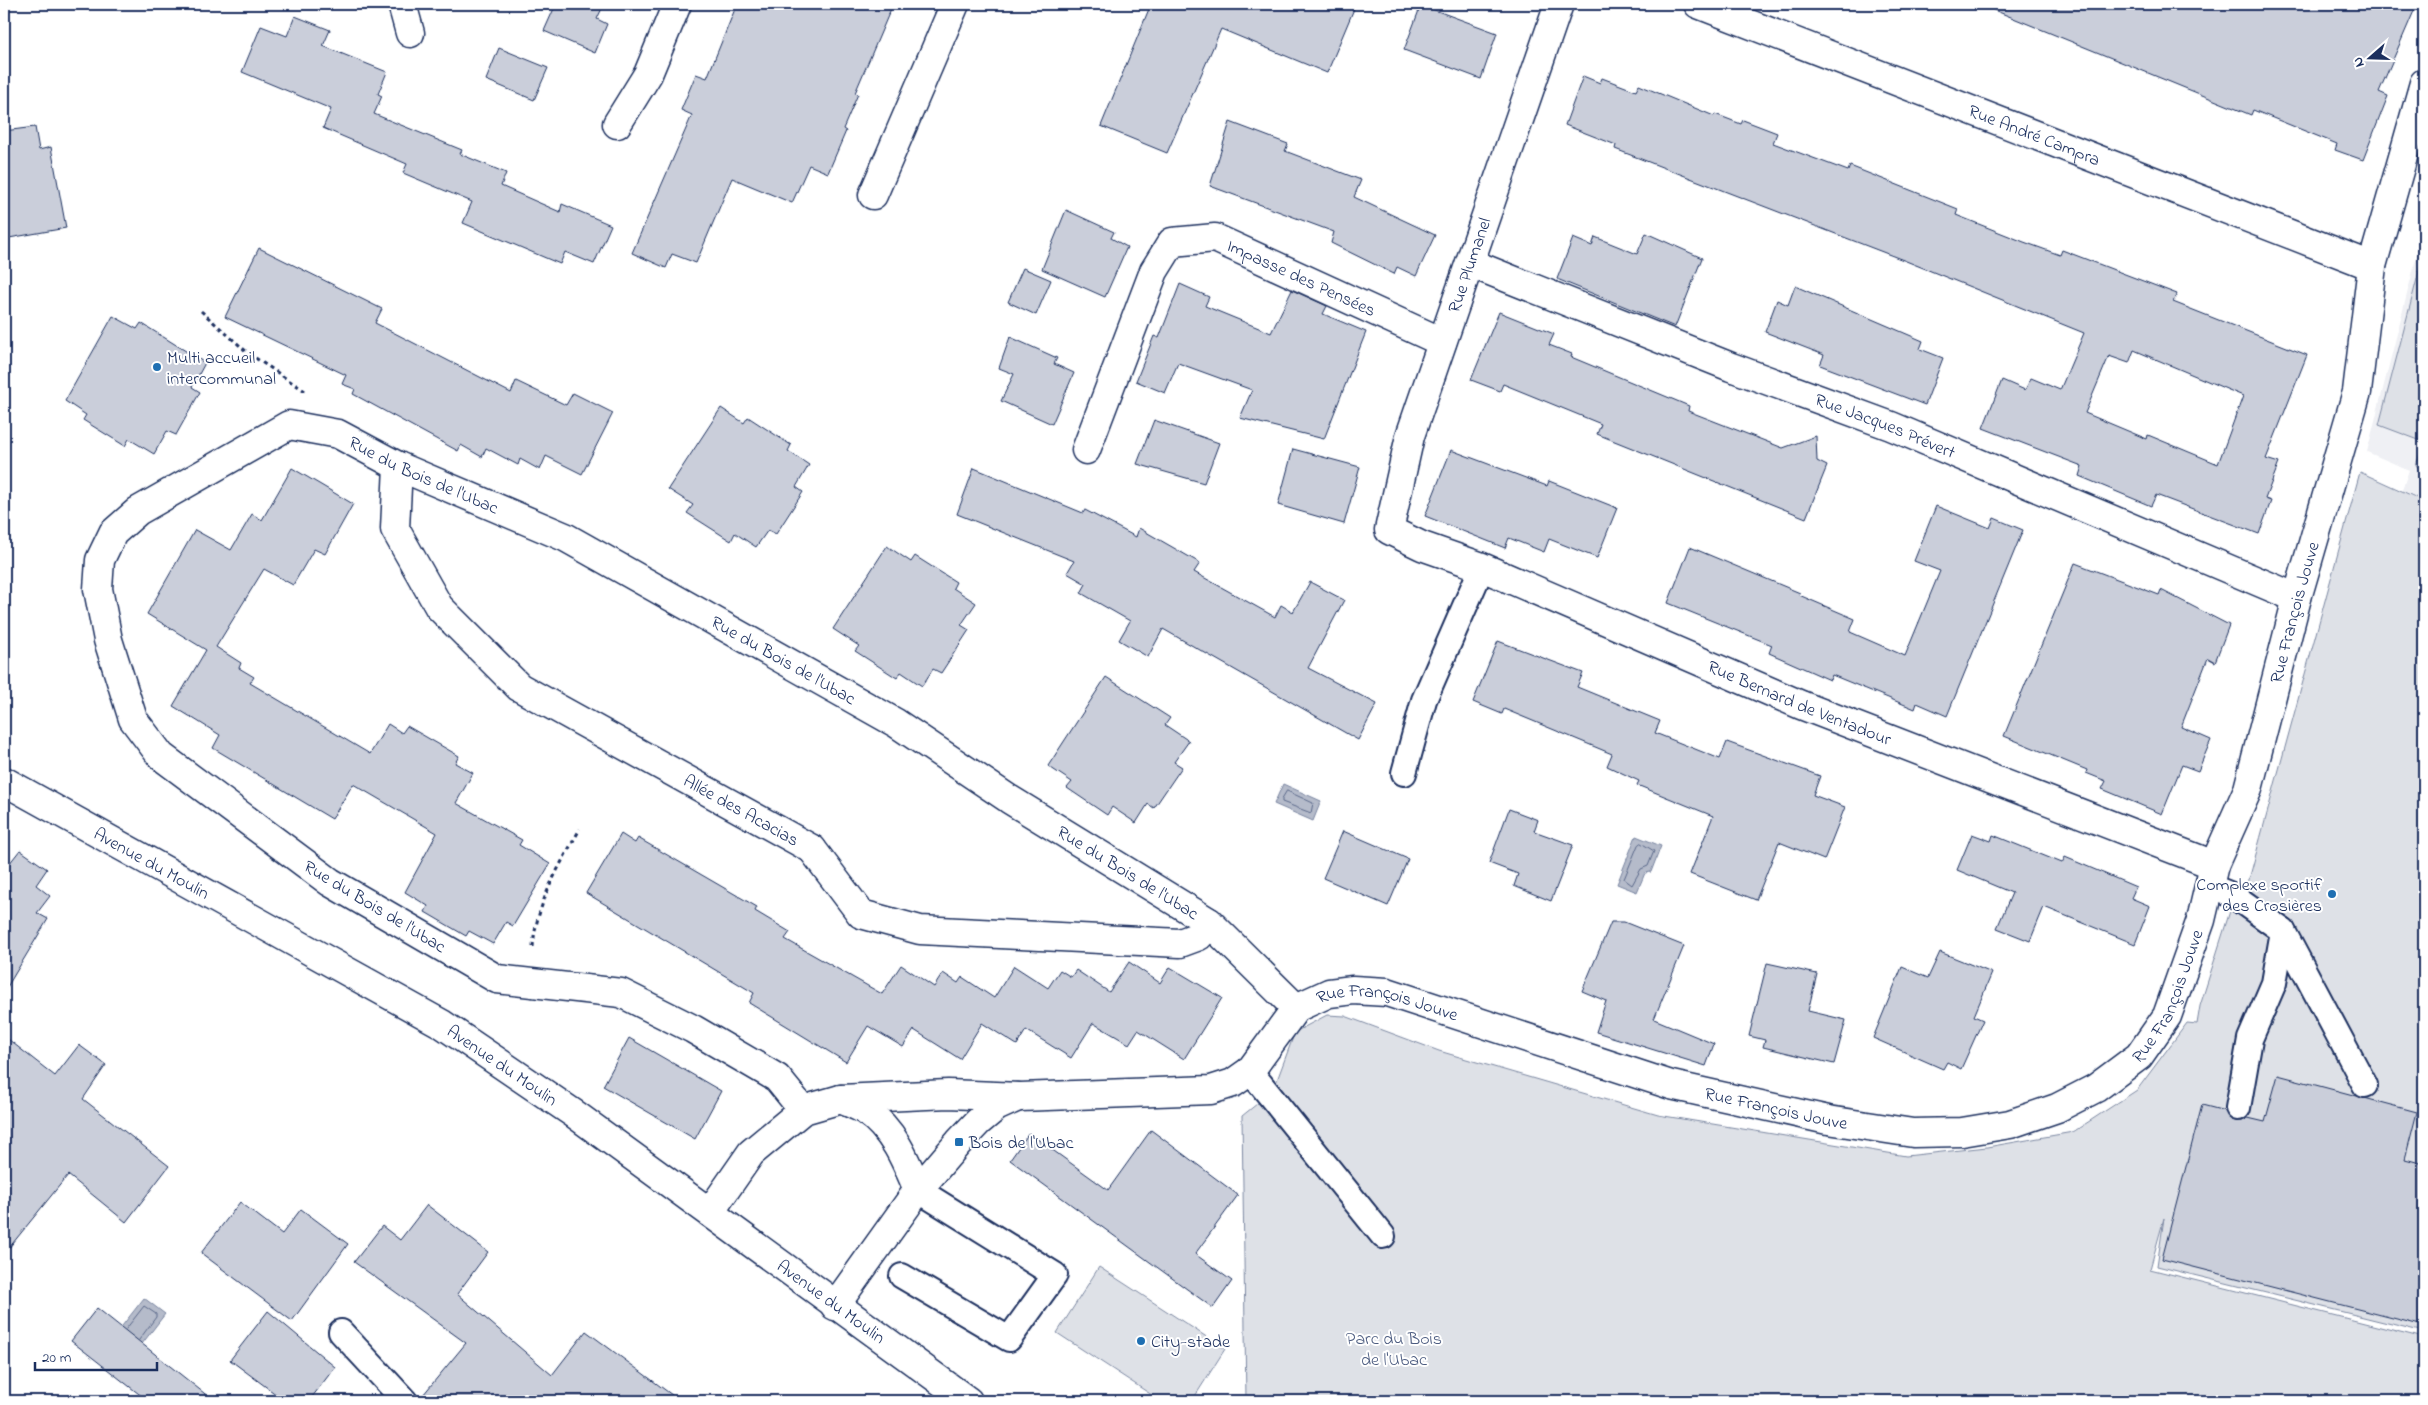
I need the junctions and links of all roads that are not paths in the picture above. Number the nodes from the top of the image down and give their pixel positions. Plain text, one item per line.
1 (402, 4) edge
2 (677, 4) edge
3 (955, 4) edge
4 (1559, 4) edge
5 (1698, 4) edge
6 (410, 33) dead end
7 (2424, 83) edge
8 (617, 124) dead end
9 (873, 195) dead end
10 (1470, 263) junction
11 (2372, 266) junction
12 (1442, 342) junction
13 (1086, 450) dead end
14 (398, 466) junction
15 (1389, 530) joint
16 (1482, 566) junction
17 (2297, 598) junction
18 (1404, 773) dead end
19 (4, 781) edge
20 (2212, 876) junction
21 (1209, 922) junction
22 (2283, 931) junction
23 (1296, 1008) junction
24 (1250, 1071) junction
25 (2364, 1085) dead end
26 (1020, 1097) junction
27 (841, 1099) junction
28 (2238, 1108) dead end
29 (803, 1110) junction
30 (918, 1190) junction
31 (710, 1212) junction
32 (1383, 1236) dead end
33 (902, 1276) dead end
34 (835, 1306) junction
35 (341, 1332) dead end
36 (404, 1401) edge
37 (968, 1401) edge

1 - 6 street
2 - 8 street
3 - 9 street
4 - 10 street, Rue Plumanel
5 - 11 street, Rue André Campra
7 - 11 street, Rue François Jouve
10 - 12 street, Rue Plumanel
10 - 17 street, Rue Jacques Prévert
11 - 17 street, Rue François Jouve
12 - 13 street, Impasse des Pensées
12 - 15 street, Rue Plumanel
14 - 21 street, Rue du Bois de l'Ubac
14 - 21 street, Allée des Acacias
14 - 29 street, Rue du Bois de l'Ubac
15 - 16 street, Rue Bernard de Ventadour
16 - 18 lane
16 - 20 street, Rue Bernard de Ventadour
17 - 20 street, Rue François Jouve
19 - 31 street, Avenue du Moulin
20 - 22 lane
20 - 23 street, Rue François Jouve
21 - 23 street, Rue du Bois de l'Ubac
22 - 25 lane
22 - 28 lane
23 - 24 street
24 - 26 street
24 - 32 lane
26 - 27 street
26 - 30 street
27 - 29 street
27 - 30 street
29 - 31 street
30 - 33 lane
30 - 34 street
31 - 34 street, Avenue du Moulin
34 - 37 street, Avenue du Moulin
35 - 36 lane

